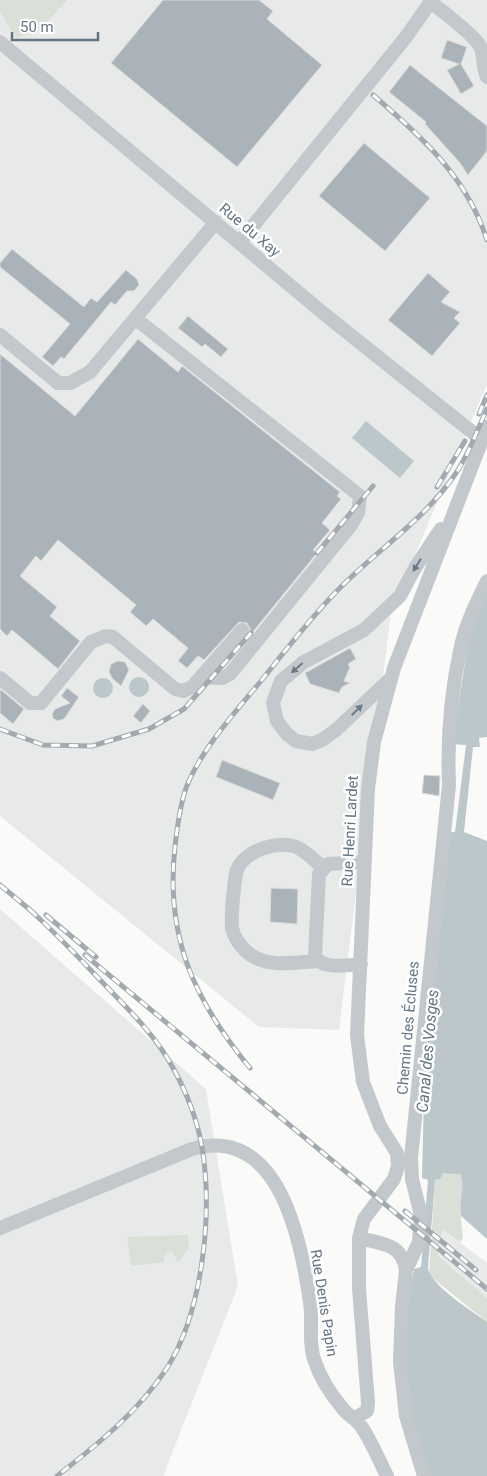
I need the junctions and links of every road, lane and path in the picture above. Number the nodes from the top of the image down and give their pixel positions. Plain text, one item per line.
1 (432, 2) edge
2 (0, 42) edge
3 (487, 77) edge
4 (216, 222) junction
5 (240, 242) junction
6 (136, 319) junction
7 (0, 335) edge
8 (487, 426) edge
9 (482, 440) junction
10 (454, 510) junction
11 (487, 581) edge
12 (242, 630) dead end
13 (201, 677) junction
14 (0, 678) edge
15 (391, 678) junction
16 (363, 862) junction
17 (323, 868) junction
18 (318, 961) junction
19 (361, 964) junction
20 (416, 1118) junction
21 (397, 1152) junction
22 (0, 1228) edge
23 (359, 1238) junction
24 (406, 1270) junction
25 (355, 1418) junction
26 (387, 1476) edge
27 (424, 1476) edge

1 - 3 street
1 - 5 street
2 - 4 street, Rue du Xay
4 - 5 street, Rue du Xay
4 - 6 street
5 - 9 street, Rue du Xay
6 - 7 street
6 - 13 street
8 - 9 street, Rue Henri Lardet
9 - 10 street, Rue Henri Lardet
10 - 15 street, Rue Henri Lardet
10 -> 15 street
11 - 20 street, Chemin des Écluses
12 - 13 street
13 - 14 street
15 - 16 street, Rue Henri Lardet
16 - 17 street
16 - 19 street, Rue Henri Lardet
17 - 18 street
17 - 18 street
18 - 19 street
19 - 21 street, Rue Henri Lardet
20 - 21 street
20 - 24 street, Chemin des Écluses
21 - 23 street
22 - 25 street, Rue Denis Papin
23 - 24 street
23 - 25 street
24 - 27 street, Chemin des Écluses
25 - 26 street, Rue Denis Papin

